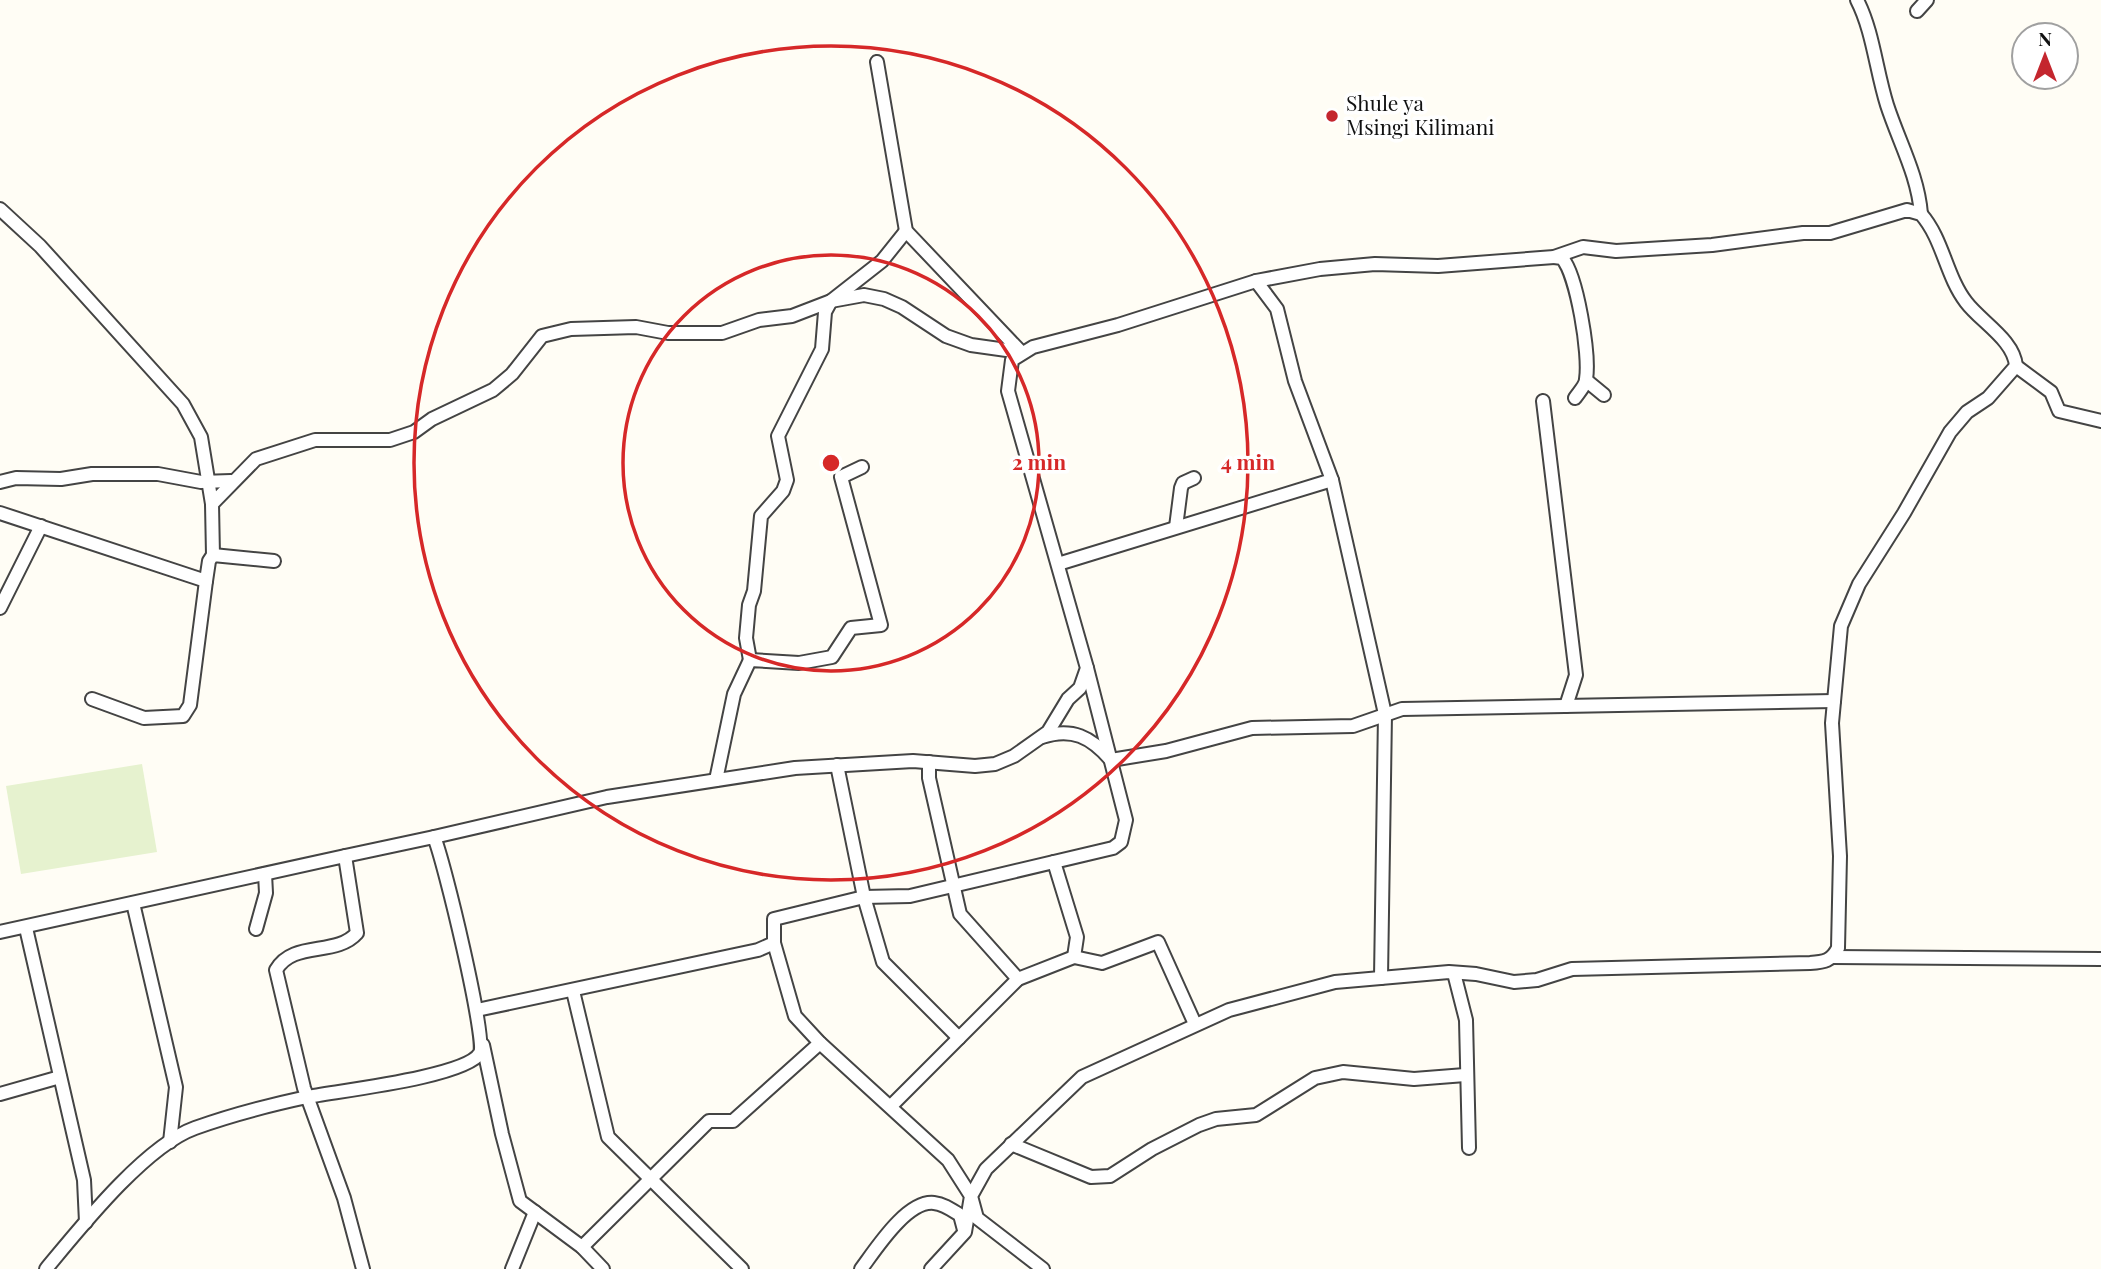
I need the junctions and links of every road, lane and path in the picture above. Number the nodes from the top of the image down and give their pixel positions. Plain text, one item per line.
1 (1857, 0) edge
2 (1927, 0) edge
3 (1917, 11) dead end
4 (877, 62) dead end
5 (0, 209) edge
6 (1921, 214) junction
7 (906, 231) junction
8 (1554, 257) junction
9 (1256, 281) junction
10 (831, 301) junction
11 (994, 350) junction
12 (1021, 352) junction
13 (2015, 366) junction
14 (1009, 371) junction
15 (1587, 381) junction
16 (1604, 395) dead end
17 (1575, 398) dead end
18 (1543, 401) dead end
19 (2101, 421) edge
20 (862, 467) dead end
21 (1194, 478) dead end
22 (1332, 480) junction
23 (231, 481) junction
24 (0, 482) edge
25 (208, 482) junction
26 (212, 504) junction
27 (0, 513) edge
28 (1179, 524) junction
29 (41, 526) junction
30 (213, 555) junction
31 (274, 561) dead end
32 (1058, 564) junction
33 (206, 581) junction
34 (0, 608) edge
35 (750, 660) junction
36 (1087, 668) junction
37 (92, 699) dead end
38 (1834, 701) junction
39 (1566, 706) junction
40 (1385, 714) junction
41 (1040, 738) junction
42 (1111, 760) junction
43 (929, 762) junction
44 (837, 765) junction
45 (716, 780) junction
46 (434, 836) junction
47 (345, 856) junction
48 (1054, 862) junction
49 (265, 874) junction
50 (952, 886) junction
51 (864, 897) junction
52 (133, 903) junction
53 (26, 928) junction
54 (256, 929) dead end
55 (0, 932) edge
56 (774, 943) junction
57 (1074, 957) junction
58 (1833, 957) junction
59 (2101, 959) edge
60 (1454, 973) junction
61 (1381, 978) junction
62 (1018, 979) junction
63 (573, 991) junction
64 (477, 1010) junction
65 (1195, 1024) junction
66 (959, 1038) junction
67 (482, 1041) junction
68 (820, 1043) junction
69 (1465, 1075) junction
70 (60, 1077) junction
71 (0, 1094) edge
72 (307, 1097) junction
73 (891, 1106) junction
74 (170, 1142) junction
75 (1012, 1144) junction
76 (1469, 1148) dead end
77 (651, 1176) junction
78 (971, 1196) junction
79 (535, 1212) junction
80 (86, 1222) junction
81 (965, 1232) junction
82 (582, 1247) junction
83 (46, 1269) edge
84 (363, 1269) edge
85 (512, 1269) edge
86 (603, 1269) edge
87 (742, 1269) edge
88 (861, 1269) edge
89 (931, 1269) edge
90 (1043, 1269) edge

1 - 6 street
2 - 3 street
4 - 7 street
5 - 25 street
6 - 8 street
6 - 13 street
7 - 10 street
7 - 12 street
8 - 9 street
8 - 15 street
9 - 12 street
9 - 22 street
10 - 11 street
10 - 23 street
10 - 35 street
11 - 12 street
11 - 14 street
12 - 14 street
13 - 19 street
13 - 38 street
14 - 32 street
15 - 16 street
15 - 17 street
18 - 39 street
20 - 35 street
21 - 28 street
22 - 28 street
22 - 40 street
23 - 25 street
23 - 26 street
24 - 25 street
25 - 26 street
26 - 30 street
27 - 29 street
28 - 32 street
29 - 33 street
29 - 34 street
30 - 31 street
30 - 33 street
32 - 36 street
33 - 37 street
35 - 45 street
36 - 41 street
36 - 42 street
38 - 39 street
38 - 58 street
39 - 40 street
40 - 42 street
40 - 61 street
41 - 42 street
41 - 43 street
42 - 48 street
43 - 44 street
43 - 50 street
44 - 45 street
44 - 51 street
45 - 46 street
46 - 47 street
46 - 64 street
47 - 49 street
47 - 72 street
48 - 50 street
48 - 57 street
49 - 52 street
49 - 54 street
50 - 51 street
50 - 62 street
51 - 56 street
51 - 66 street
52 - 53 street
52 - 74 street
53 - 55 street
53 - 70 street
56 - 63 street
56 - 68 street
57 - 62 street
57 - 65 street
58 - 59 street
58 - 60 street
60 - 61 street
60 - 69 street
61 - 65 street
62 - 66 street
63 - 64 street
63 - 77 street
64 - 67 street
65 - 75 street
66 - 73 street
67 - 72 street
67 - 79 street
68 - 73 street
68 - 77 street
69 - 75 street
69 - 76 street
70 - 71 street
70 - 80 street
72 - 74 street
72 - 84 street
73 - 78 street
74 - 80 street
75 - 78 street
77 - 82 street
77 - 87 street
78 - 81 street
78 - 90 street
79 - 82 street
79 - 85 street
80 - 83 street
81 - 88 street
81 - 89 street
82 - 86 street

